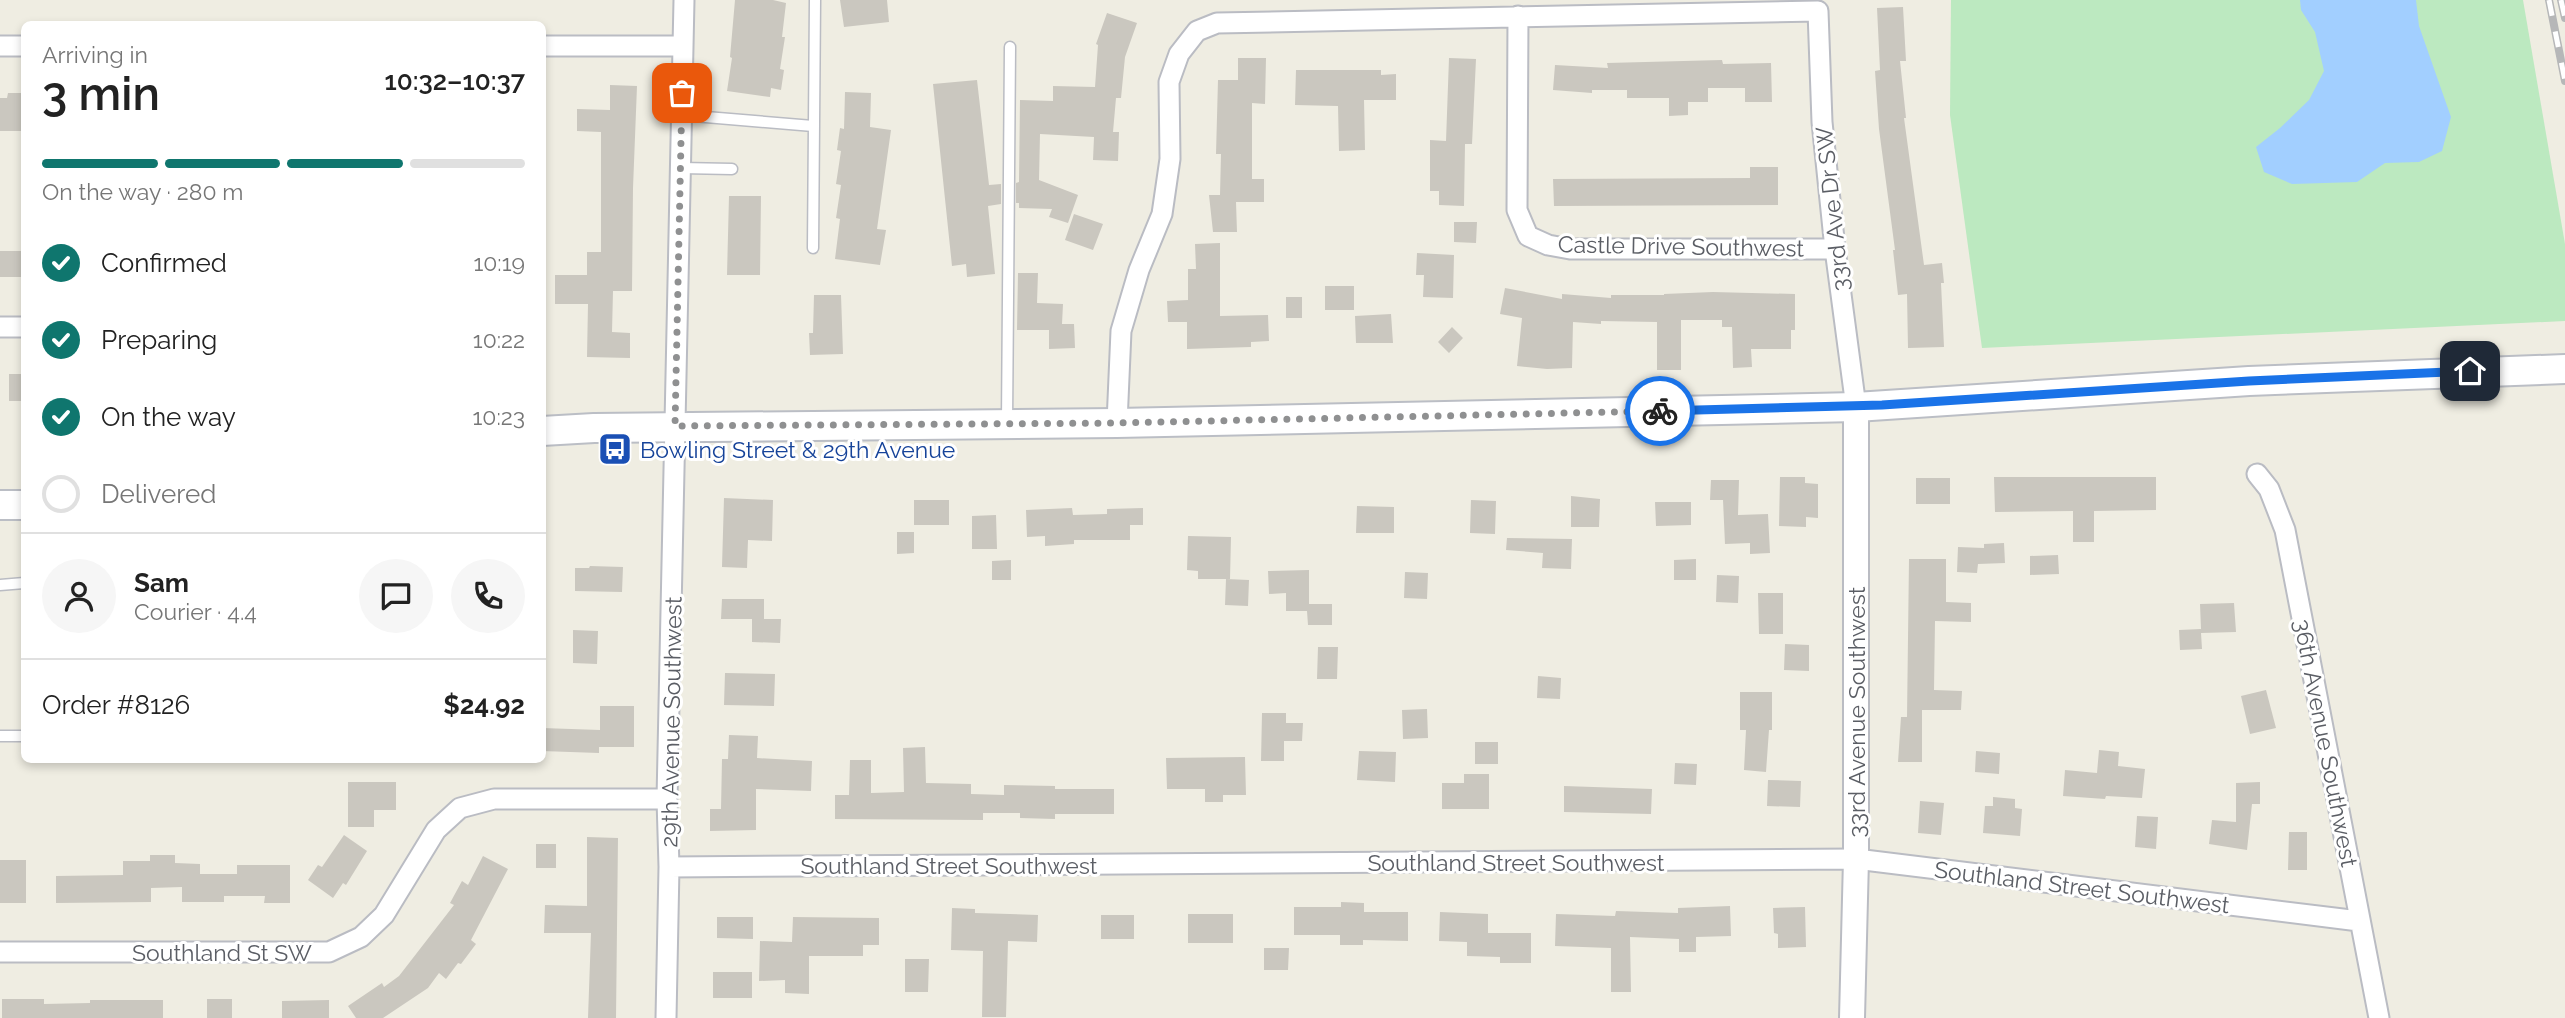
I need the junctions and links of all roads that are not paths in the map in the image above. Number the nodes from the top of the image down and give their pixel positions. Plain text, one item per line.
1 (684, 0) edge
2 (816, 0) edge
3 (1518, 16) junction
4 (0, 46) edge
5 (21, 46) edge
6 (546, 46) edge
7 (683, 46) junction
8 (1010, 47) dead end
9 (682, 115) junction
10 (813, 126) junction
11 (681, 168) junction
12 (732, 169) dead end
13 (813, 248) dead end
14 (1835, 249) junction
15 (0, 327) edge
16 (21, 327) edge
17 (2565, 369) edge
18 (1856, 407) junction
19 (1117, 423) junction
20 (1007, 424) junction
21 (675, 426) junction
22 (546, 431) edge
23 (2257, 474) dead end
24 (0, 505) edge
25 (21, 505) edge
26 (21, 583) edge
27 (0, 585) edge
28 (0, 736) edge
29 (21, 736) edge
30 (667, 799) junction
31 (1856, 859) junction
32 (669, 867) junction
33 (2360, 921) junction
34 (0, 952) edge
35 (666, 1018) edge
36 (1852, 1018) edge
37 (2379, 1018) edge

1 - 7 street, 29th Avenue Southwest
2 - 10 lane
3 - 14 street, Castle Drive Southwest
3 - 14 street, 33rd Ave Dr SW
3 - 19 street
4 - 5 street
6 - 7 street
7 - 9 street, 29th Avenue Southwest
8 - 20 lane
9 - 10 lane
9 - 11 street, 29th Avenue Southwest
10 - 13 lane
11 - 12 lane
11 - 21 street, 29th Avenue Southwest
14 - 18 street, 33rd Ave Dr SW
15 - 16 street
17 - 18 main road
18 - 19 main road
18 - 31 street, 33rd Avenue Southwest
19 - 20 main road
20 - 21 main road
21 - 22 main road
21 - 30 street, 29th Avenue Southwest
23 - 33 street, 36th Avenue Southwest
24 - 25 main road
26 - 27 lane
28 - 29 lane
30 - 32 street, 29th Avenue Southwest
30 - 34 street, Southland St SW
31 - 32 street, Southland Street Southwest
31 - 33 street, Southland Street Southwest
31 - 36 street, 33rd Avenue Southwest
32 - 35 street, 29th Avenue Southwest
33 - 37 street, 36th Avenue Southwest

